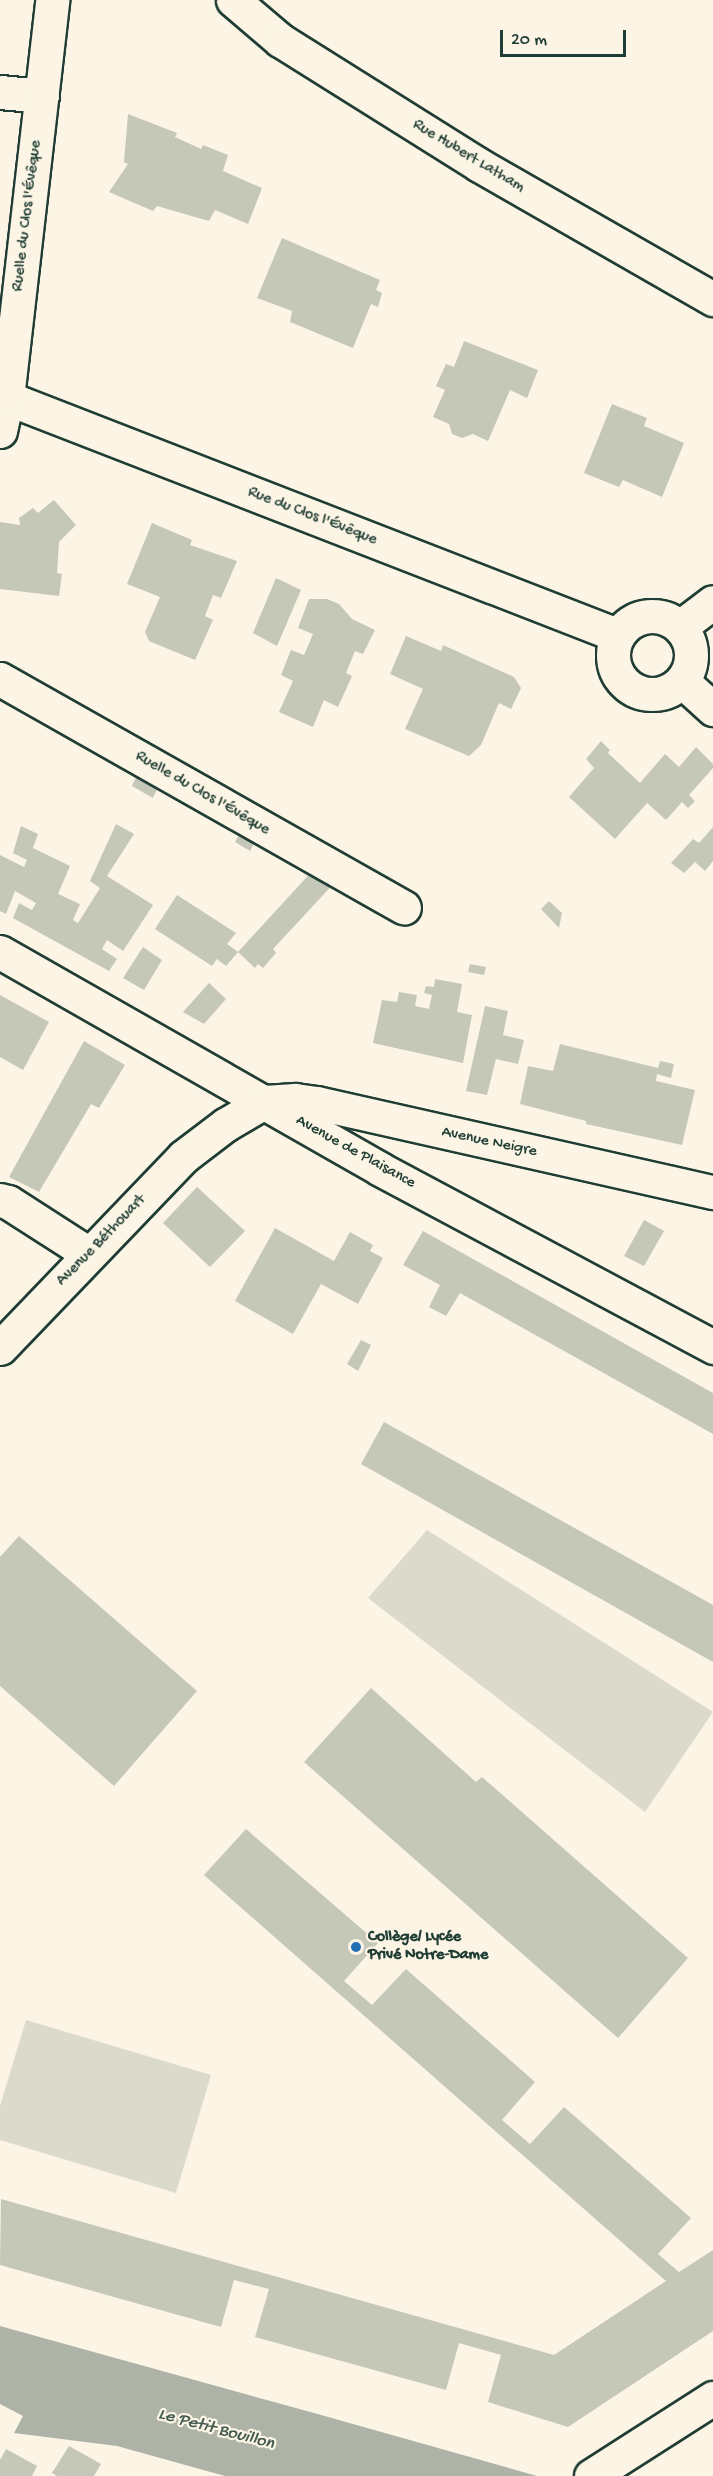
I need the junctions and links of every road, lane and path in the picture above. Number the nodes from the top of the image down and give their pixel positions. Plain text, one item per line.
1 (52, 0) edge
2 (233, 0) edge
3 (0, 92) edge
4 (42, 96) junction
5 (713, 299) edge
6 (7, 398) junction
7 (0, 431) edge
8 (713, 602) edge
9 (680, 627) junction
10 (617, 636) junction
11 (0, 679) edge
12 (682, 681) junction
13 (713, 710) edge
14 (404, 908) dead end
15 (0, 952) edge
16 (264, 1102) junction
17 (713, 1192) edge
18 (0, 1200) edge
19 (89, 1254) junction
20 (713, 1347) edge
21 (0, 1348) edge
22 (713, 2398) edge
23 (591, 2476) edge

1 - 4 street, Ruelle du Clos l'Évêque
2 - 5 street, Rue Hubert Latham
3 - 4 street
4 - 6 street, Ruelle du Clos l'Évêque
6 - 7 street, Ruelle du Clos l'Évêque
6 - 10 street, Rue du Clos l'Évêque
8 - 9 street
9 - 10 street
9 - 12 street
10 - 12 street
11 - 14 street, Ruelle du Clos l'Évêque
12 - 13 street
15 - 16 street, Avenue de Plaisance
16 - 17 street, Avenue Neigre
16 - 19 street, Avenue Béthouart
16 - 20 street, Avenue de Plaisance
18 - 19 street
19 - 21 street, Avenue Béthouart
22 - 23 street

